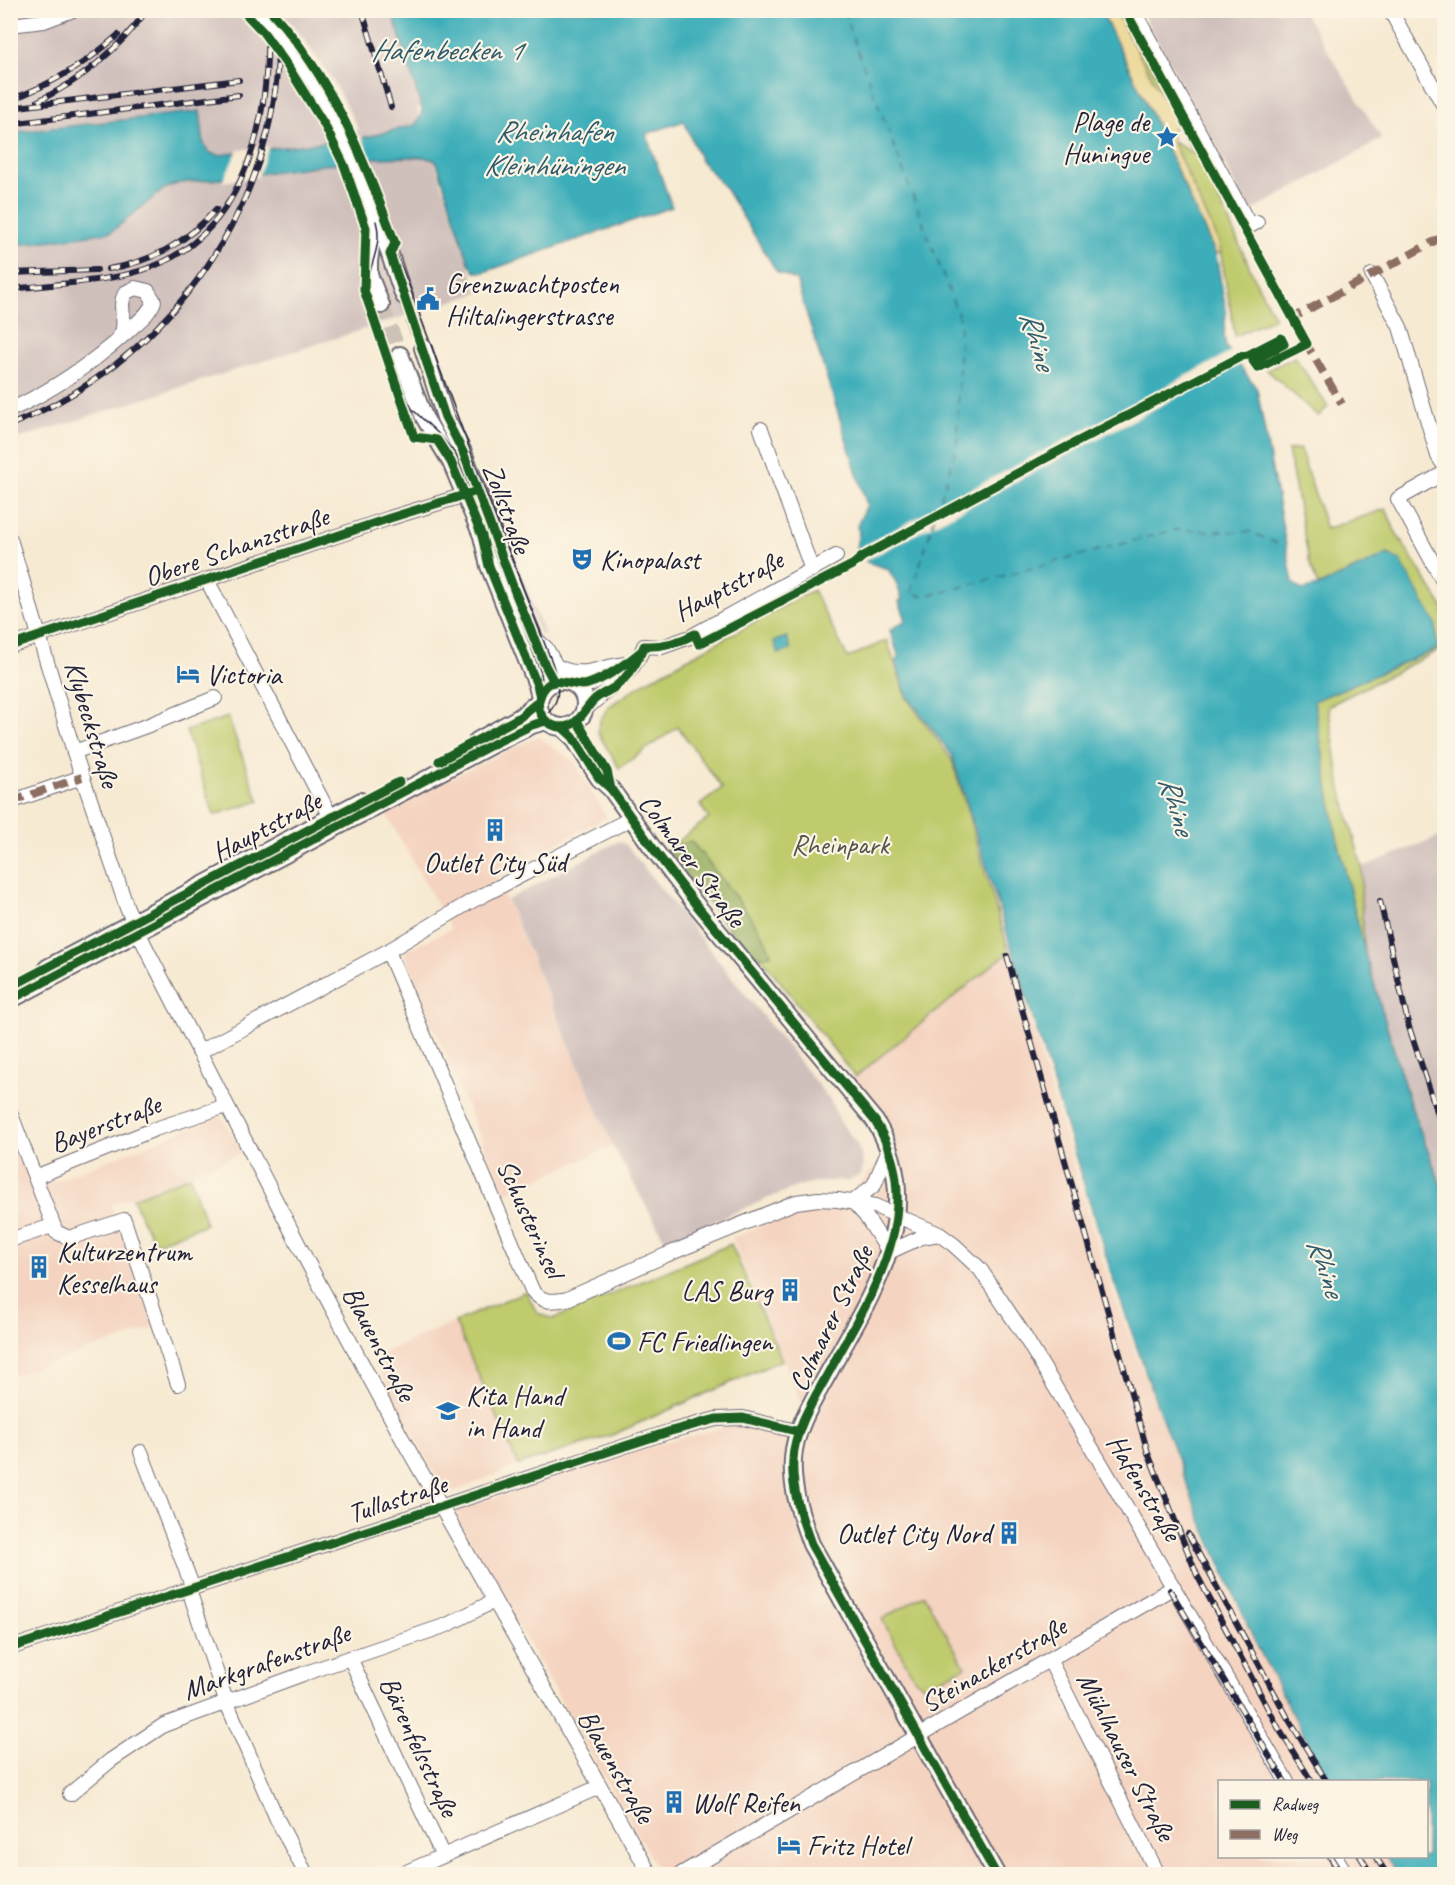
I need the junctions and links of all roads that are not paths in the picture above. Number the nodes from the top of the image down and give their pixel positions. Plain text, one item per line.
1 (73, 10) edge
2 (259, 10) edge
3 (1131, 10) edge
4 (1390, 11) edge
5 (10, 25) edge
6 (1444, 106) edge
7 (376, 211) junction
8 (1257, 222) dead end
9 (1372, 275) dead end
10 (404, 296) tunnel mouth
11 (381, 305) tunnel mouth
12 (116, 341) dead end
13 (423, 348) tunnel mouth
14 (400, 355) tunnel mouth
15 (10, 410) edge
16 (761, 429) dead end
17 (1444, 465) edge
18 (1444, 474) edge
19 (471, 493) junction
20 (10, 539) edge
21 (836, 556) dead end
22 (812, 570) junction
23 (207, 580) junction
24 (1444, 583) edge
25 (39, 636) junction
26 (533, 637) junction
27 (10, 646) edge
28 (642, 650) junction
29 (625, 664) junction
30 (554, 682) junction
31 (578, 687) junction
32 (216, 698) dead end
33 (539, 699) junction
34 (567, 720) junction
35 (74, 752) junction
36 (82, 777) junction
37 (10, 802) edge
38 (632, 818) junction
39 (334, 822) junction
40 (136, 927) junction
41 (388, 951) junction
42 (10, 987) edge
43 (10, 1000) edge
44 (199, 1052) junction
45 (226, 1106) junction
46 (10, 1112) edge
47 (889, 1149) junction
48 (35, 1177) junction
49 (853, 1202) junction
50 (897, 1215) junction
51 (52, 1226) junction
52 (939, 1234) junction
53 (10, 1240) edge
54 (888, 1252) junction
55 (178, 1384) dead end
56 (800, 1432) junction
57 (141, 1452) dead end
58 (441, 1508) junction
59 (1174, 1587) junction
60 (191, 1589) junction
61 (494, 1601) junction
62 (10, 1648) edge
63 (350, 1658) junction
64 (1050, 1661) junction
65 (226, 1701) junction
66 (920, 1737) junction
67 (1286, 1780) edge
68 (599, 1787) junction
69 (70, 1794) dead end
70 (443, 1856) junction
71 (1336, 1858) edge
72 (306, 1875) edge
73 (402, 1875) edge
74 (650, 1875) edge
75 (681, 1875) edge
76 (996, 1875) edge
77 (1158, 1875) edge
78 (1346, 1875) edge

1 - 5 street
2 - 7 main road, bridge
3 - 8 street
4 - 6 street
7 - 10 main road
7 - 11 main road
9 - 17 street
12 - 15 street
13 - 19 main road, Zollstraße
14 - 19 main road, Zollstraße
16 - 22 street
18 - 24 street
19 - 23 street, Obere Schanzstraße
19 - 26 main road, Zollstraße
19 - 33 main road, Zollstraße
20 - 25 street, Klybeckstraße
21 - 22 street, Hauptstraße
22 - 28 street, Hauptstraße
23 - 25 street, Obere Schanzstraße
23 - 39 street
25 - 27 street, Obere Schanzstraße
25 - 35 street, Klybeckstraße
26 - 29 street, Hauptstraße
26 - 30 main road, Zollstraße
28 - 29 street, Hauptstraße
28 - 34 street, Hauptstraße
29 - 31 street, Hauptstraße
30 - 31 main road
30 - 33 main road, Hauptstraße
31 - 34 main road
32 - 35 street
33 - 34 main road
33 - 39 main road, Hauptstraße
34 - 38 main road, Colmarer Straße
34 - 39 main road, Hauptstraße
35 - 36 street, Klybeckstraße
36 - 37 street
36 - 40 street, Klybeckstraße
38 - 41 street
38 - 47 main road, Colmarer Straße
39 - 40 main road, Hauptstraße
40 - 42 main road, Hauptstraße
40 - 43 main road, Hauptstraße
40 - 44 street, Blauenstraße
41 - 44 street
41 - 49 street, Schusterinsel
44 - 45 street, Blauenstraße
45 - 48 street, Bayerstraße
45 - 58 street, Blauenstraße
46 - 48 street, Bayerstraße
47 - 49 street
47 - 50 main road, Colmarer Straße
48 - 51 street
49 - 50 street, Schusterinsel
49 - 54 street
50 - 52 street, Hafenstraße
50 - 54 main road, Colmarer Straße
51 - 53 street
51 - 55 street
52 - 54 street
52 - 59 street, Hafenstraße
54 - 56 main road, Colmarer Straße
56 - 58 street, Tullastraße
56 - 66 main road, Colmarer Straße
57 - 60 street
58 - 60 street, Tullastraße
58 - 61 street, Blauenstraße
59 - 64 street, Steinackerstraße
59 - 67 street, Hafenstraße
60 - 62 street, Tullastraße
60 - 65 street
61 - 63 street, Markgrafenstraße
61 - 68 street, Blauenstraße
63 - 65 street, Markgrafenstraße
63 - 70 street, Bärenfelsstraße
64 - 66 street, Steinackerstraße
64 - 77 street, Mühlhauser Straße
65 - 69 street, Markgrafenstraße
65 - 72 street
66 - 75 street, Steinackerstraße
66 - 76 main road, Colmarer Straße
68 - 70 street
68 - 74 street, Blauenstraße
70 - 73 street
71 - 78 street

